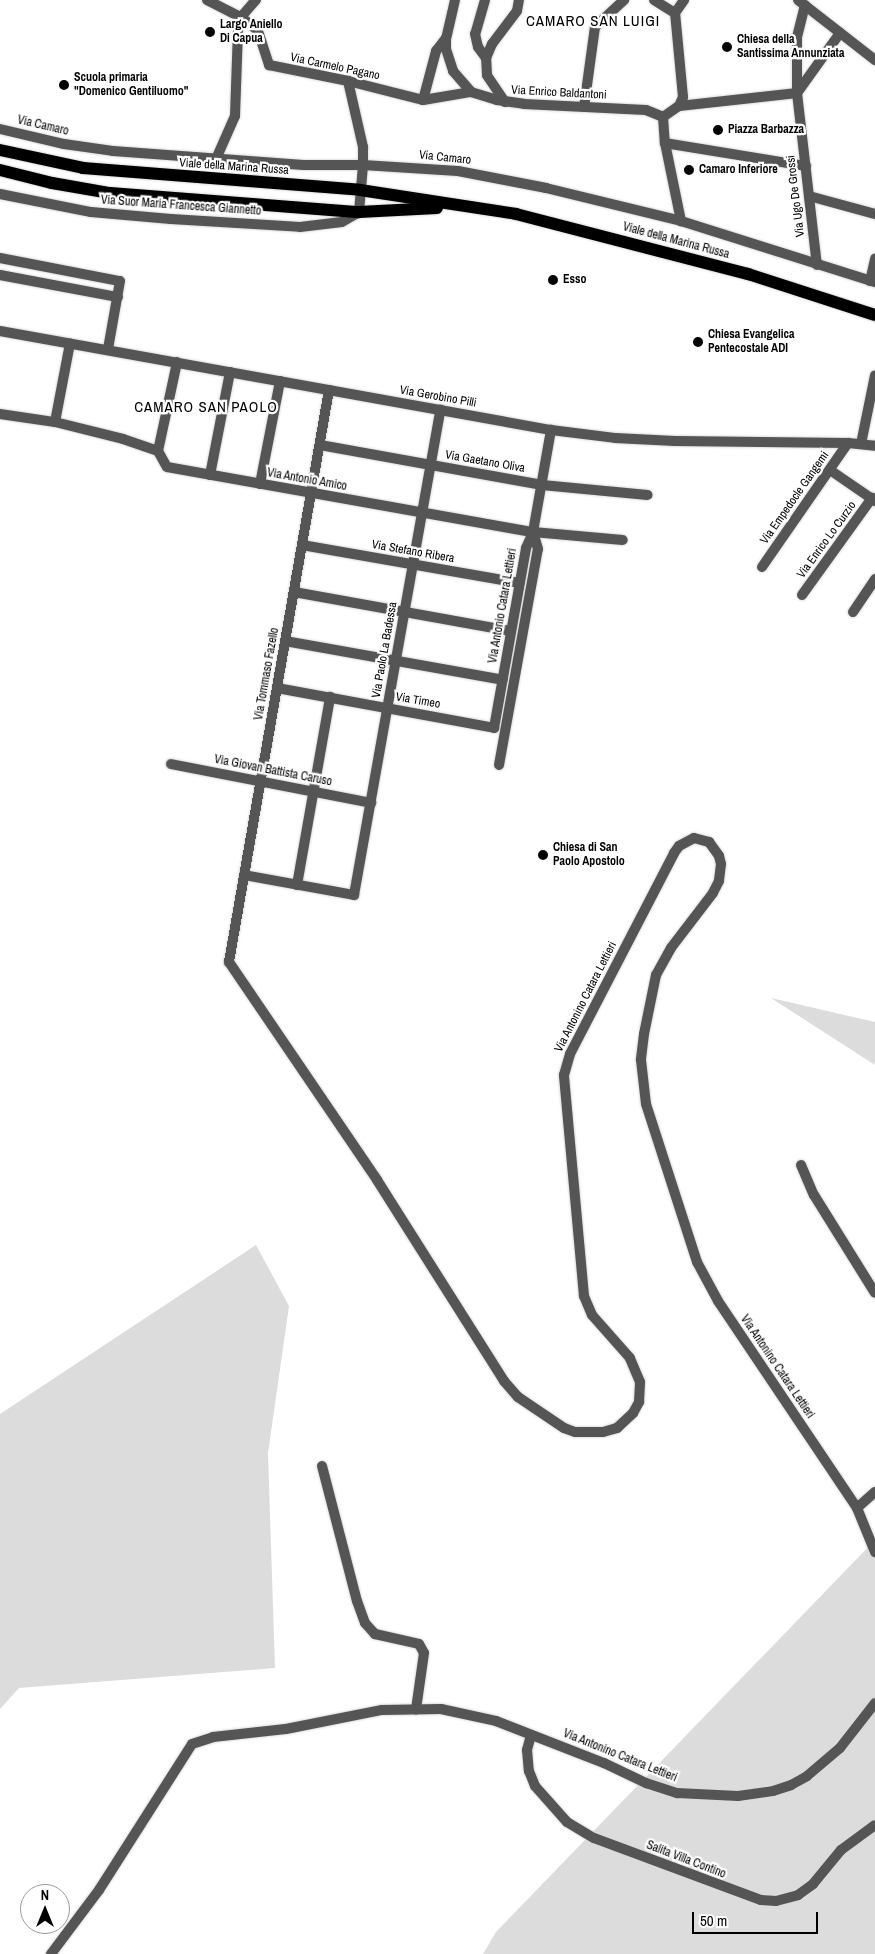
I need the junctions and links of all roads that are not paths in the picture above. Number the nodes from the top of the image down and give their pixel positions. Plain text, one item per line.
1 (207, 0) edge
2 (256, 0) edge
3 (455, 0) edge
4 (485, 0) edge
5 (519, 0) edge
6 (624, 0) edge
7 (654, 0) edge
8 (684, 0) edge
9 (802, 2) edge
10 (675, 13) junction
11 (241, 17) junction
12 (840, 33) junction
13 (446, 38) junction
14 (486, 58) junction
15 (875, 60) edge
16 (348, 81) junction
17 (471, 92) junction
18 (797, 94) junction
19 (423, 100) junction
20 (505, 102) junction
21 (679, 106) junction
22 (584, 107) junction
23 (663, 118) junction
24 (0, 129) edge
25 (665, 143) junction
26 (0, 150) edge
27 (216, 159) junction
28 (362, 165) junction
29 (806, 166) junction
30 (0, 170) edge
31 (360, 190) junction
32 (0, 194) edge
33 (808, 196) junction
34 (467, 207) junction
35 (359, 212) junction
36 (875, 214) edge
37 (681, 221) junction
38 (0, 258) edge
39 (875, 259) edge
40 (817, 265) junction
41 (0, 275) edge
42 (872, 281) edge
43 (118, 297) junction
44 (875, 315) edge
45 (0, 331) edge
46 (70, 343) junction
47 (108, 349) junction
48 (177, 362) junction
49 (230, 372) junction
50 (875, 375) edge
51 (280, 381) junction
52 (329, 390) junction
53 (440, 410) junction
54 (0, 414) edge
55 (55, 422) junction
56 (551, 430) junction
57 (848, 443) junction
58 (861, 444) junction
59 (320, 445) junction
60 (875, 446) edge
61 (158, 451) junction
62 (430, 464) junction
63 (830, 470) junction
64 (210, 475) junction
65 (260, 484) junction
66 (542, 485) junction
67 (311, 493) junction
68 (648, 495) dead end
69 (873, 500) edge
70 (422, 513) junction
71 (533, 532) junction
72 (623, 540) dead end
73 (302, 545) junction
74 (413, 564) junction
75 (762, 567) dead end
76 (875, 579) edge
77 (520, 583) junction
78 (294, 592) junction
79 (802, 596) dead end
80 (404, 612) junction
81 (853, 612) dead end
82 (511, 631) junction
83 (285, 641) junction
84 (396, 661) junction
85 (503, 680) junction
86 (277, 688) junction
87 (330, 697) junction
88 (387, 708) junction
89 (494, 728) joint
90 (171, 764) dead end
91 (499, 765) dead end
92 (261, 782) junction
93 (313, 792) junction
94 (371, 803) junction
95 (244, 875) junction
96 (297, 885) junction
97 (229, 962) joint
98 (801, 1165) dead end
99 (875, 1293) edge
100 (322, 1466) dead end
101 (875, 1492) edge
102 (857, 1508) junction
103 (875, 1552) edge
104 (875, 1703) edge
105 (416, 1709) junction
106 (531, 1735) junction
107 (875, 1825) edge
108 (51, 1954) edge

1 - 11 street, Via Carmelo Pagano
2 - 11 street
3 - 13 street
4 - 14 street
5 - 14 street
6 - 22 street
7 - 10 street
8 - 10 street
9 - 12 street
9 - 18 street, Via Ugo De Grossi
10 - 21 street
11 - 16 street, Via Carmelo Pagano
11 - 27 street
12 - 15 street
12 - 18 street
13 - 17 street
13 - 19 street
14 - 20 street
16 - 19 street, Via Carmelo Pagano
16 - 28 street
17 - 19 street, Via Enrico Baldantoni
17 - 20 street, Via Enrico Baldantoni
18 - 21 street
18 - 29 street, Via Ugo De Grossi
20 - 22 street, Via Enrico Baldantoni
21 - 23 street
22 - 23 street, Via Enrico Baldantoni
23 - 25 street
24 - 27 street, Via Camaro
25 - 29 street
25 - 37 street
26 - 31 main road, Viale della Marina Russa
27 - 28 street, Via Camaro
28 - 31 street
28 - 37 street, Via Camaro
29 - 33 street, Via Ugo De Grossi
30 - 35 main road, Viale della Marina Russa
31 - 34 main road, Viale della Marina Russa
31 - 35 street
32 - 35 street, Via Suor Maria Francesca Giannetto
33 - 36 street
33 - 40 street, Via Ugo De Grossi
34 - 35 main road, Viale della Marina Russa
34 - 44 main road, Viale della Marina Russa
37 - 40 street, Via Camaro
38 - 43 street
39 - 42 street
40 - 42 street, Via Camaro
41 - 43 street
43 - 47 street
45 - 46 street, Via Gerobino Pilli
46 - 47 street, Via Gerobino Pilli
46 - 55 street
47 - 48 street, Via Gerobino Pilli
48 - 49 street, Via Gerobino Pilli
48 - 61 street
49 - 51 street, Via Gerobino Pilli
49 - 64 street
50 - 58 street
51 - 52 street, Via Gerobino Pilli
51 - 65 street
52 - 53 street, Via Gerobino Pilli
52 - 59 street, Via Tommaso Fazello
53 - 56 street, Via Gerobino Pilli
53 - 62 street, Via Paolo La Badessa
54 - 55 street, Via Antonio Amico
55 - 61 street, Via Antonio Amico
56 - 57 street, Via Gerobino Pilli
56 - 66 street, Via Antonio Catara Lettieri
57 - 58 street, Via Gerobino Pilli
57 - 63 street, Via Empedocle Gangemi
58 - 60 street, Via Gerobino Pilli
59 - 62 street, Via Gaetano Oliva
59 - 67 street, Via Tommaso Fazello
61 - 64 street, Via Antonio Amico
62 - 66 street, Via Gaetano Oliva
62 - 70 street, Via Paolo La Badessa
63 - 69 street
63 - 75 street, Via Empedocle Gangemi
64 - 65 street, Via Antonio Amico
65 - 67 street, Via Antonio Amico
66 - 68 street, Via Gaetano Oliva
66 - 71 street, Via Antonio Catara Lettieri
67 - 70 street, Via Antonio Amico
67 - 73 street, Via Tommaso Fazello
69 - 79 street, Via Enrico Lo Curzio
70 - 71 street, Via Antonio Amico
70 - 74 street, Via Paolo La Badessa
71 - 72 street, Via Antonio Amico
71 - 77 street, Via Antonio Catara Lettieri
71 - 91 street
73 - 74 street, Via Stefano Ribera
73 - 78 street, Via Tommaso Fazello
74 - 77 street, Via Stefano Ribera
74 - 80 street, Via Paolo La Badessa
76 - 81 street
77 - 82 street, Via Antonio Catara Lettieri
78 - 80 street
78 - 83 street, Via Tommaso Fazello
80 - 82 street
80 - 84 street, Via Paolo La Badessa
82 - 85 street, Via Antonio Catara Lettieri
83 - 84 street
83 - 86 street, Via Tommaso Fazello
84 - 85 street
84 - 88 street, Via Paolo La Badessa
85 - 89 street, Via Antonio Catara Lettieri
86 - 87 street, Via Timeo
86 - 92 street, Via Tommaso Fazello
87 - 88 street, Via Timeo
87 - 93 street
88 - 89 street, Via Timeo
88 - 94 street, Via Paolo La Badessa
90 - 92 street, Via Giovan Battista Caruso
92 - 93 street, Via Giovan Battista Caruso
92 - 95 street, Via Tommaso Fazello
93 - 94 street, Via Giovan Battista Caruso
93 - 96 street
94 - 96 street, Via Paolo La Badessa
95 - 96 street
95 - 97 street, Via Tommaso Fazello
97 - 102 street, Via Antonino Catara Lettieri
98 - 99 street
100 - 105 street
101 - 102 street
102 - 103 street, Via Antonino Catara Lettieri
104 - 106 street, Via Antonino Catara Lettieri
105 - 106 street, Via Antonino Catara Lettieri
105 - 108 street, Via Antonino Catara Lettieri
106 - 107 street, Salita Villa Contino

